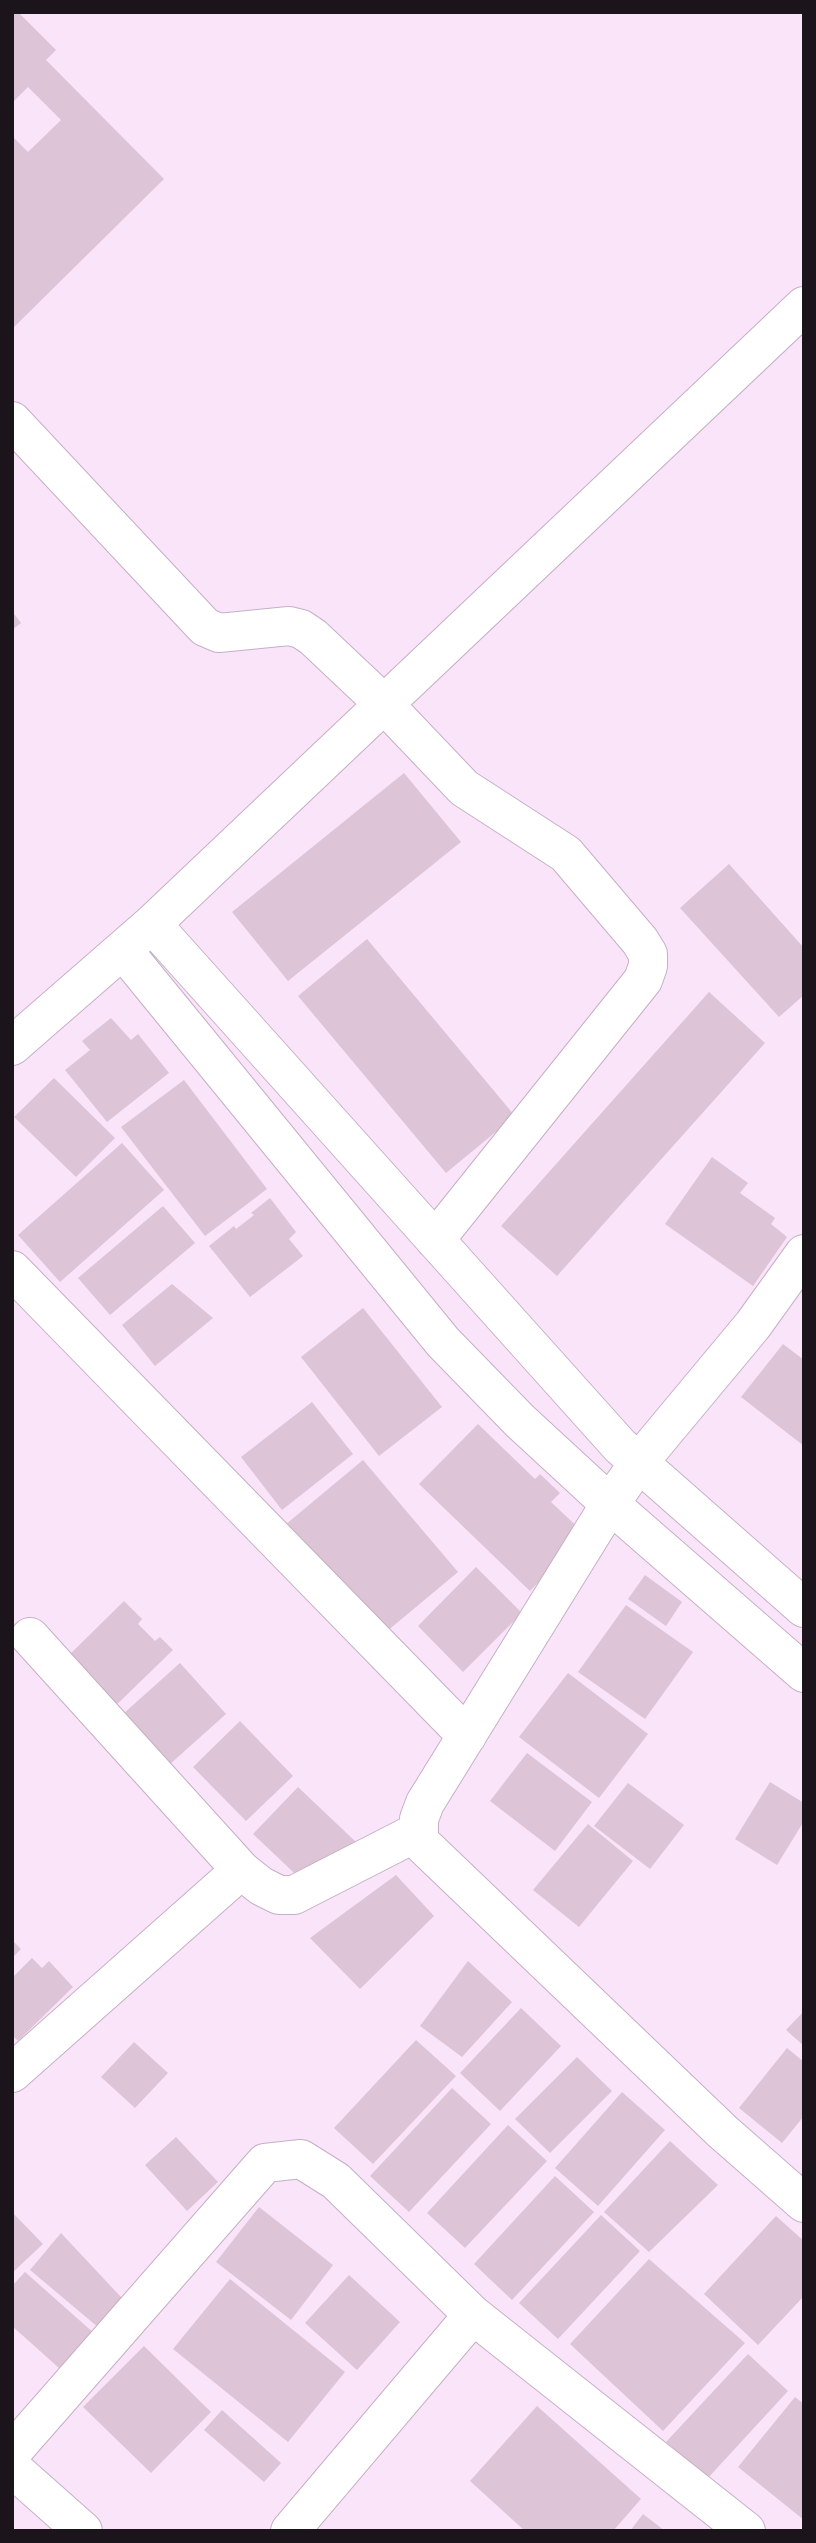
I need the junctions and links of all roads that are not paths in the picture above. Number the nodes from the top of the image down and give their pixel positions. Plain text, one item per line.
1 (804, 306) edge
2 (12, 421) edge
3 (384, 704) junction
4 (152, 924) junction
5 (123, 950) junction
6 (12, 1045) edge
7 (435, 1240) junction
8 (804, 1254) edge
9 (12, 1270) edge
10 (639, 1462) junction
11 (610, 1504) junction
12 (804, 1608) edge
13 (30, 1637) dead end
14 (804, 1673) edge
15 (467, 1735) junction
16 (419, 1831) junction
17 (241, 1870) junction
18 (12, 2073) edge
19 (804, 2203) edge
20 (473, 2315) junction
21 (12, 2452) edge
22 (12, 2468) edge
23 (83, 2531) edge
24 (290, 2531) edge
25 (746, 2531) edge

1 - 3 street
2 - 3 street
3 - 4 street
3 - 7 street
4 - 5 street
4 - 7 street
5 - 6 street
5 - 11 street
7 - 10 street
8 - 10 street
9 - 15 street
10 - 11 street
10 - 12 street
11 - 14 street
11 - 15 street
13 - 17 street
15 - 16 street
16 - 17 street
16 - 19 street
17 - 18 street
20 - 21 street
20 - 24 street
20 - 25 street
22 - 23 street

